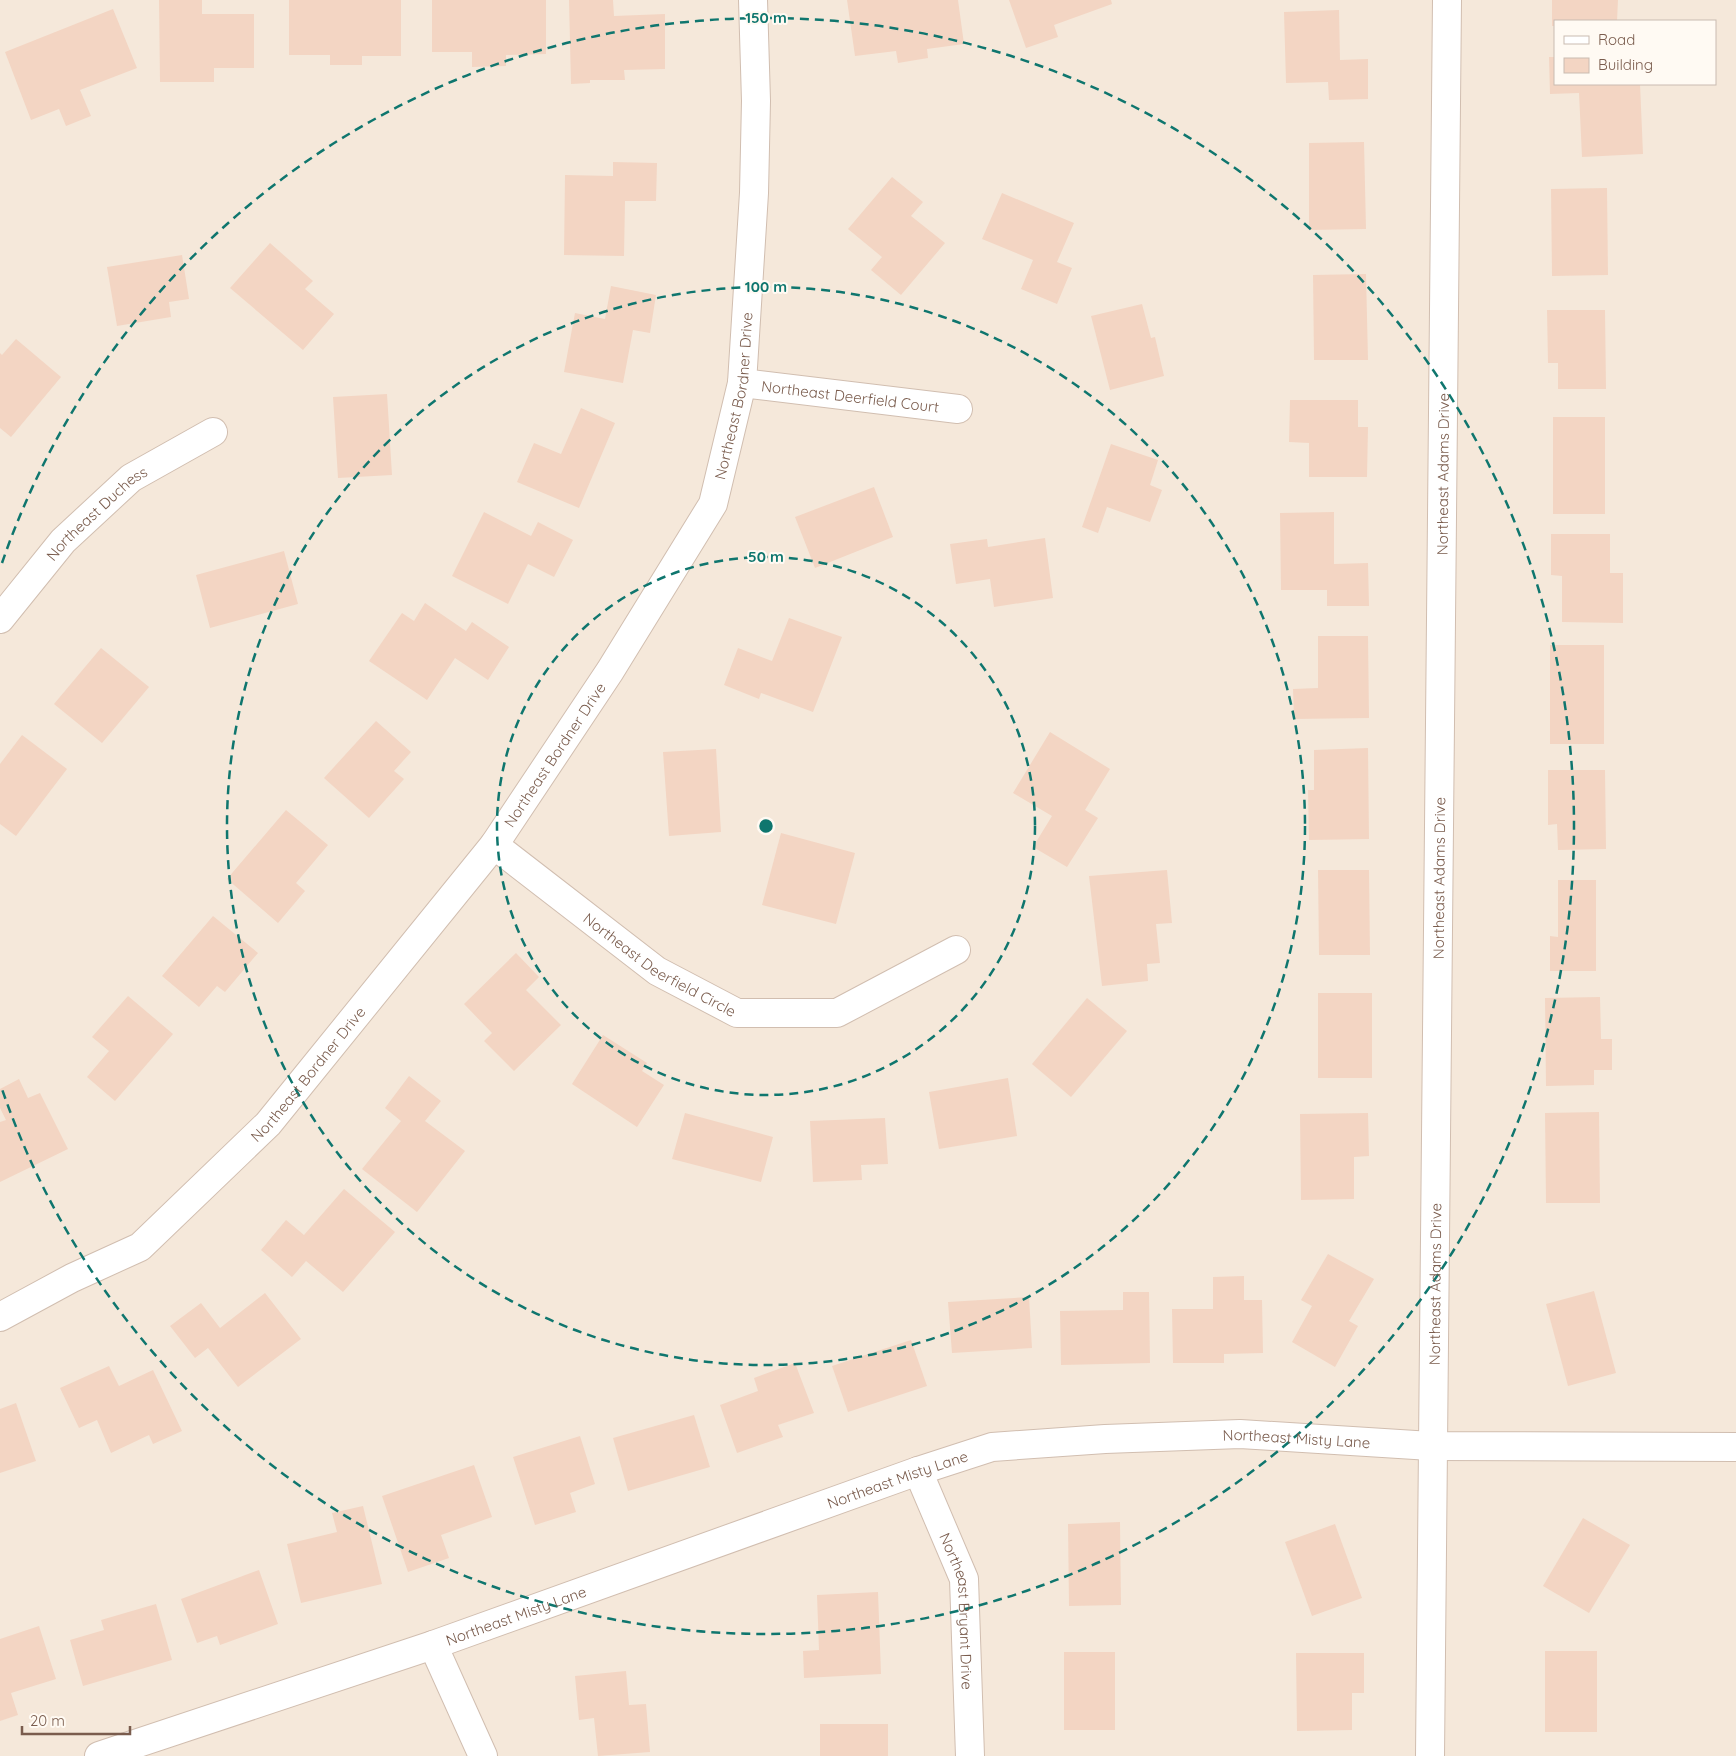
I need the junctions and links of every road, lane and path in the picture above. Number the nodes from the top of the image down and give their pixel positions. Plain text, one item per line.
1 (753, 0) edge
2 (1447, 0) edge
3 (742, 384) junction
4 (958, 409) dead end
5 (212, 432) dead end
6 (0, 619) edge
7 (494, 845) junction
8 (956, 950) dead end
9 (0, 1317) edge
10 (1431, 1446) junction
11 (1736, 1448) edge
12 (918, 1471) junction
13 (433, 1645) junction
14 (99, 1756) edge
15 (484, 1756) edge
16 (970, 1756) edge
17 (1430, 1756) edge

1 - 3 street, Northeast Bordner Drive
2 - 10 street, Northeast Adams Drive
3 - 4 street, Northeast Deerfield Court
3 - 7 street, Northeast Bordner Drive
5 - 6 street, Northeast Duchess
7 - 8 street, Northeast Deerfield Circle
7 - 9 street, Northeast Bordner Drive
10 - 11 street, Northeast Misty Lane
10 - 12 street, Northeast Misty Lane
10 - 17 street, Northeast Adams Drive
12 - 13 street, Northeast Misty Lane
12 - 16 street, Northeast Bryant Drive
13 - 14 street, Northeast Misty Lane
13 - 15 street

